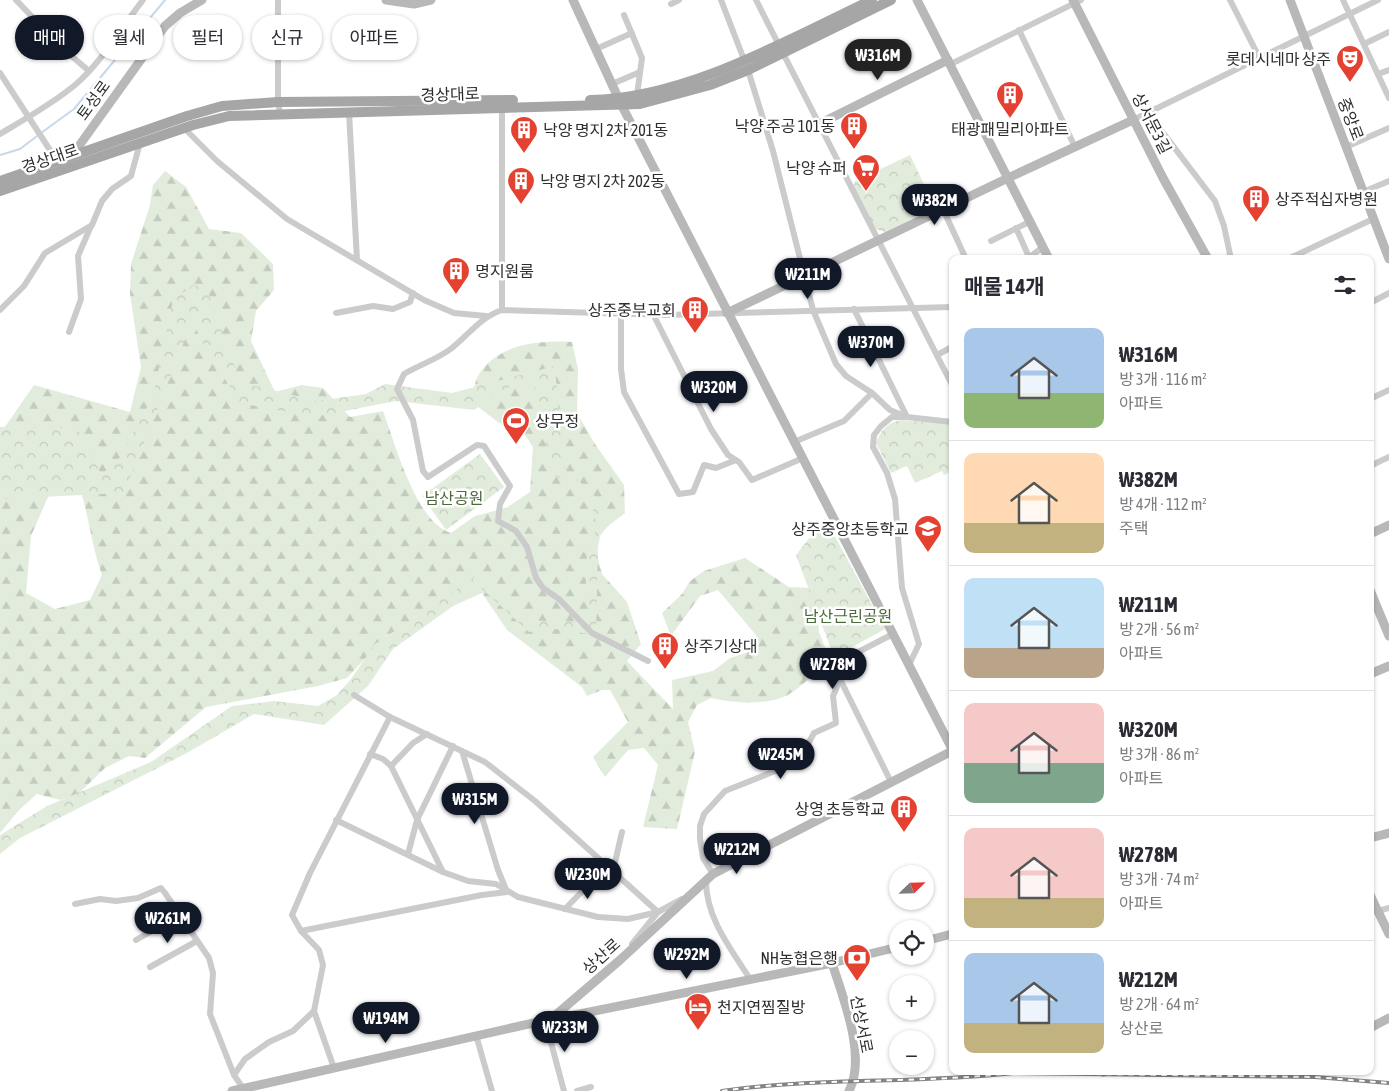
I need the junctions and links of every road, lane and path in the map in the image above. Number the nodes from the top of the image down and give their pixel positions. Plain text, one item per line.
1 (16, 0) edge
2 (143, 0) edge
3 (202, 0) edge
4 (278, 0) edge
5 (386, 0) edge
6 (431, 0) edge
7 (573, 0) edge
8 (679, 0) edge
9 (721, 0) edge
10 (756, 0) edge
11 (872, 0) edge
12 (891, 0) edge
13 (917, 0) edge
14 (1230, 0) edge
15 (1290, 0) edge
16 (1343, 0) edge
17 (1378, 0) edge
18 (1076, 1) edge
19 (671, 4) dead end
20 (1349, 13) junction
21 (624, 15) dead end
22 (1019, 30) junction
23 (1389, 32) edge
24 (632, 33) junction
25 (1303, 38) junction
26 (1364, 44) junction
27 (782, 48) junction
28 (596, 49) junction
29 (1260, 59) junction
30 (949, 62) junction
31 (746, 65) junction
32 (1389, 70) edge
33 (89, 71) junction
34 (640, 72) junction
35 (0, 73) edge
36 (1378, 74) junction
37 (612, 84) junction
38 (637, 95) junction
39 (1389, 98) edge
40 (278, 102) junction
41 (620, 102) junction
42 (503, 104) junction
43 (349, 112) junction
44 (280, 113) junction
45 (1148, 113) junction
46 (31, 118) junction
47 (1134, 120) junction
48 (819, 124) junction
49 (184, 128) junction
50 (1389, 128) edge
51 (0, 134) edge
52 (140, 143) junction
53 (1075, 147) junction
54 (1346, 147) junction
55 (71, 157) junction
56 (59, 166) junction
57 (1008, 178) junction
58 (1389, 180) edge
59 (0, 182) edge
60 (0, 191) edge
61 (1363, 192) junction
62 (943, 209) junction
63 (1373, 219) junction
64 (1031, 221) junction
65 (92, 225) junction
66 (1016, 228) junction
67 (878, 241) junction
68 (992, 241) dead end
69 (1043, 247) junction
70 (964, 255) edge
71 (1027, 255) edge
72 (1032, 255) edge
73 (1048, 255) edge
74 (1206, 255) edge
75 (1230, 255) edge
76 (1296, 255) edge
77 (1389, 259) edge
78 (357, 260) junction
79 (804, 277) junction
80 (413, 293) junction
81 (1389, 293) edge
82 (1374, 301) edge
83 (949, 306) edge
84 (914, 308) junction
85 (854, 309) junction
86 (0, 310) edge
87 (502, 310) junction
88 (813, 310) junction
89 (336, 313) dead end
90 (621, 313) junction
91 (727, 313) junction
92 (653, 314) junction
93 (486, 316) junction
94 (69, 332) dead end
95 (949, 349) edge
96 (938, 355) junction
97 (949, 379) edge
98 (1389, 390) edge
99 (872, 393) junction
100 (1374, 397) edge
101 (907, 417) junction
102 (949, 422) edge
103 (794, 442) junction
104 (1389, 457) edge
105 (803, 458) junction
106 (736, 460) junction
107 (1374, 464) edge
108 (1389, 525) edge
109 (1374, 532) edge
110 (1374, 600) edge
111 (893, 634) junction
112 (1389, 636) edge
113 (648, 661) dead end
114 (909, 665) junction
115 (1389, 666) edge
116 (1374, 672) edge
117 (840, 680) junction
118 (354, 695) dead end
119 (390, 717) junction
120 (427, 734) junction
121 (949, 744) edge
122 (452, 746) junction
123 (462, 751) junction
124 (949, 752) edge
125 (370, 754) junction
126 (391, 766) junction
127 (891, 782) junction
128 (336, 820) junction
129 (416, 821) junction
130 (622, 832) dead end
131 (1389, 833) edge
132 (1374, 837) edge
133 (408, 854) junction
134 (613, 870) junction
135 (443, 872) junction
136 (596, 877) dead end
137 (710, 877) junction
138 (507, 892) junction
139 (690, 894) junction
140 (1374, 903) edge
141 (75, 904) dead end
142 (1389, 908) edge
143 (565, 910) junction
144 (1378, 911) junction
145 (658, 912) junction
146 (181, 914) junction
147 (301, 931) junction
148 (1389, 934) edge
149 (949, 935) edge
150 (934, 938) edge
151 (136, 940) dead end
152 (197, 941) junction
153 (889, 949) edge
154 (620, 960) junction
155 (832, 962) junction
156 (150, 966) dead end
157 (750, 979) junction
158 (314, 1011) junction
159 (1389, 1018) edge
160 (545, 1020) junction
161 (1374, 1026) edge
162 (476, 1035) junction
163 (334, 1068) junction
164 (234, 1075) junction
165 (591, 1087) dead end
166 (243, 1088) junction
167 (232, 1091) edge
168 (492, 1091) edge
169 (564, 1091) edge
170 (577, 1091) edge
171 (849, 1091) edge

1 - 33 street
2 - 33 street
3 - 55 street, 토성로
4 - 40 street
5 - 6 street
7 - 28 street
8 - 19 street
9 - 31 street
10 - 27 street
11 - 27 main road, 경상대로
12 - 27 main road, 경상대로
13 - 30 street
14 - 29 street
15 - 25 street, 중앙로
16 - 20 street
17 - 20 street
18 - 22 street
18 - 47 street, 상서문3길
20 - 25 street
20 - 26 street
21 - 24 street
22 - 30 street
22 - 53 street
23 - 26 street
24 - 28 street
24 - 34 street
25 - 29 street
25 - 54 street, 중앙로
26 - 36 street
27 - 31 main road, 경상대로
27 - 48 street
28 - 37 street
29 - 45 street
30 - 48 street
30 - 57 street
31 - 38 main road, 경상대로
31 - 41 main road, 경상대로
31 - 79 street
32 - 36 street
33 - 46 street
34 - 37 street
34 - 38 street
35 - 46 street
36 - 39 street
37 - 41 street
38 - 41 main road, 경상대로
40 - 42 main road, 경상대로
40 - 44 street
40 - 55 main road, 경상대로
41 - 42 main road, 경상대로
41 - 91 street
42 - 43 main road, 경상대로
42 - 87 street
43 - 44 main road, 경상대로
43 - 78 street
44 - 49 main road, 경상대로
45 - 47 street
45 - 75 street
46 - 51 street
46 - 56 street
47 - 53 street
47 - 74 street, 상서문3길
48 - 67 street
49 - 52 main road, 경상대로
49 - 78 street
50 - 54 street
52 - 56 main road, 경상대로
52 - 65 street
53 - 57 street
54 - 61 street, 중앙로
55 - 56 main road, 경상대로
56 - 59 main road, 경상대로
56 - 60 main road, 경상대로
57 - 62 street
57 - 64 street
58 - 61 street
61 - 63 street, 중앙로
62 - 67 street
62 - 70 street
63 - 76 street
63 - 77 street, 중앙로
64 - 66 street
64 - 69 street
65 - 86 street
65 - 94 street
66 - 68 street
66 - 71 street
67 - 79 street
67 - 84 street
69 - 72 street
69 - 73 street
78 - 80 street
79 - 88 street
79 - 91 street
80 - 89 street
80 - 93 street
81 - 82 street
83 - 84 street
84 - 85 street
84 - 96 street
85 - 88 street
85 - 101 street
87 - 90 street
87 - 93 street
88 - 91 street
88 - 99 street
90 - 92 street
90 - 106 street
91 - 92 street
91 - 103 street
92 - 106 street
93 - 113 street
95 - 96 street
96 - 97 street
98 - 100 street
99 - 101 street
99 - 103 street
101 - 102 street
101 - 114 street
103 - 105 street
104 - 107 street
105 - 106 street
105 - 111 street
108 - 109 street
110 - 112 street
111 - 114 street
111 - 117 street
114 - 121 street
115 - 116 street
117 - 127 street
117 - 137 street
118 - 119 street
119 - 120 street
119 - 125 street
120 - 122 street
120 - 126 street
122 - 123 street
122 - 129 street
123 - 134 street
123 - 138 street
124 - 127 street, 상산로
125 - 126 street
125 - 128 street
126 - 129 street
127 - 137 street, 상산로
128 - 133 street
128 - 147 street
129 - 133 street
129 - 135 street
130 - 134 street
131 - 132 street
133 - 135 street
134 - 145 street
135 - 138 street
136 - 143 street
137 - 139 street, 상산로
137 - 157 street
138 - 143 street
138 - 147 street
139 - 145 street
139 - 154 street, 상산로
140 - 144 street
141 - 146 street
142 - 144 street
143 - 145 street
144 - 148 street
145 - 154 street
146 - 151 street
146 - 152 street
147 - 158 street
149 - 150 street
152 - 156 street
152 - 164 street
153 - 155 street
154 - 160 street, 상산로
155 - 157 street
155 - 171 street, 선상서로
157 - 160 street
158 - 163 street
158 - 164 street
159 - 161 street
160 - 162 street, 상산로
160 - 169 street
162 - 163 street, 상산로
162 - 168 street
163 - 166 street, 상산로
164 - 166 street
165 - 170 street
166 - 167 street, 상산로

